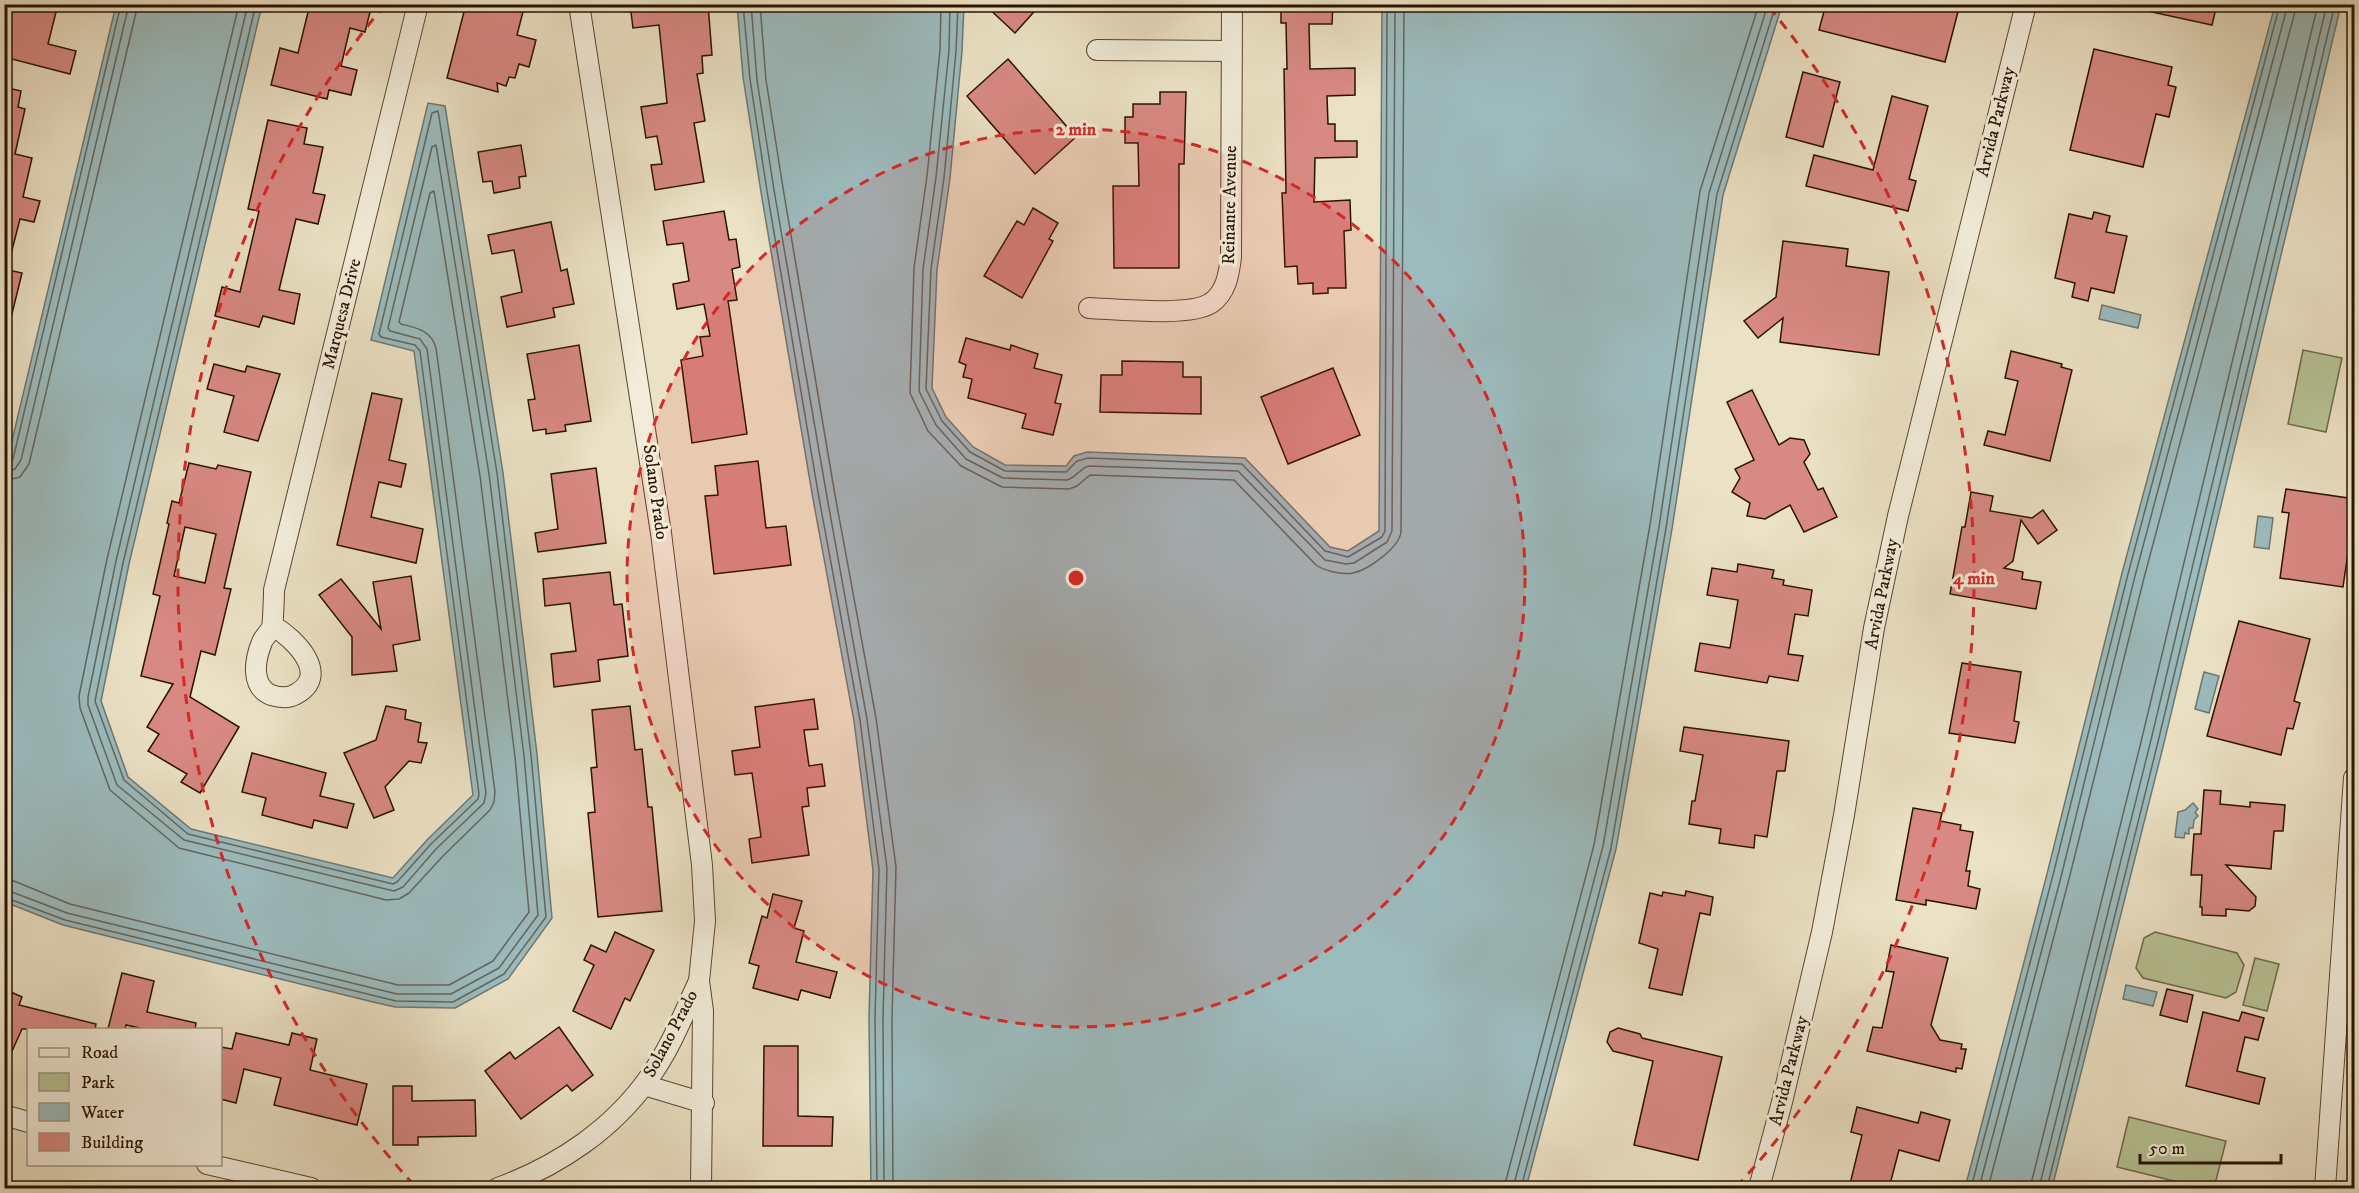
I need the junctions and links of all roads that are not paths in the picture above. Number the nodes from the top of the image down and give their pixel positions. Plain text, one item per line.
1 (418, 4) edge
2 (579, 4) edge
3 (1232, 4) edge
4 (2026, 4) edge
5 (1097, 50) dead end
6 (1232, 51) junction
7 (1089, 308) dead end
8 (273, 626) dead end
9 (2355, 778) edge
10 (699, 981) junction
11 (644, 1085) junction
12 (704, 1103) junction
13 (4, 1114) edge
14 (27, 1122) edge
15 (216, 1166) edge
16 (526, 1183) edge
17 (311, 1188) edge
18 (498, 1188) edge
19 (701, 1188) edge
20 (1759, 1188) edge
21 (2325, 1188) edge

1 - 8 street, Marquesa Drive
2 - 10 street, Solano Prado
3 - 6 street, Reinante Avenue
4 - 20 street, Arvida Parkway
5 - 6 street
6 - 7 street, Reinante Avenue
9 - 21 street
10 - 11 street, Solano Prado
10 - 12 street, Solano Prado
11 - 12 street
11 - 16 street, Solano Prado
12 - 19 street, Solano Prado
13 - 14 street
15 - 17 street
16 - 18 street, Solano Prado

